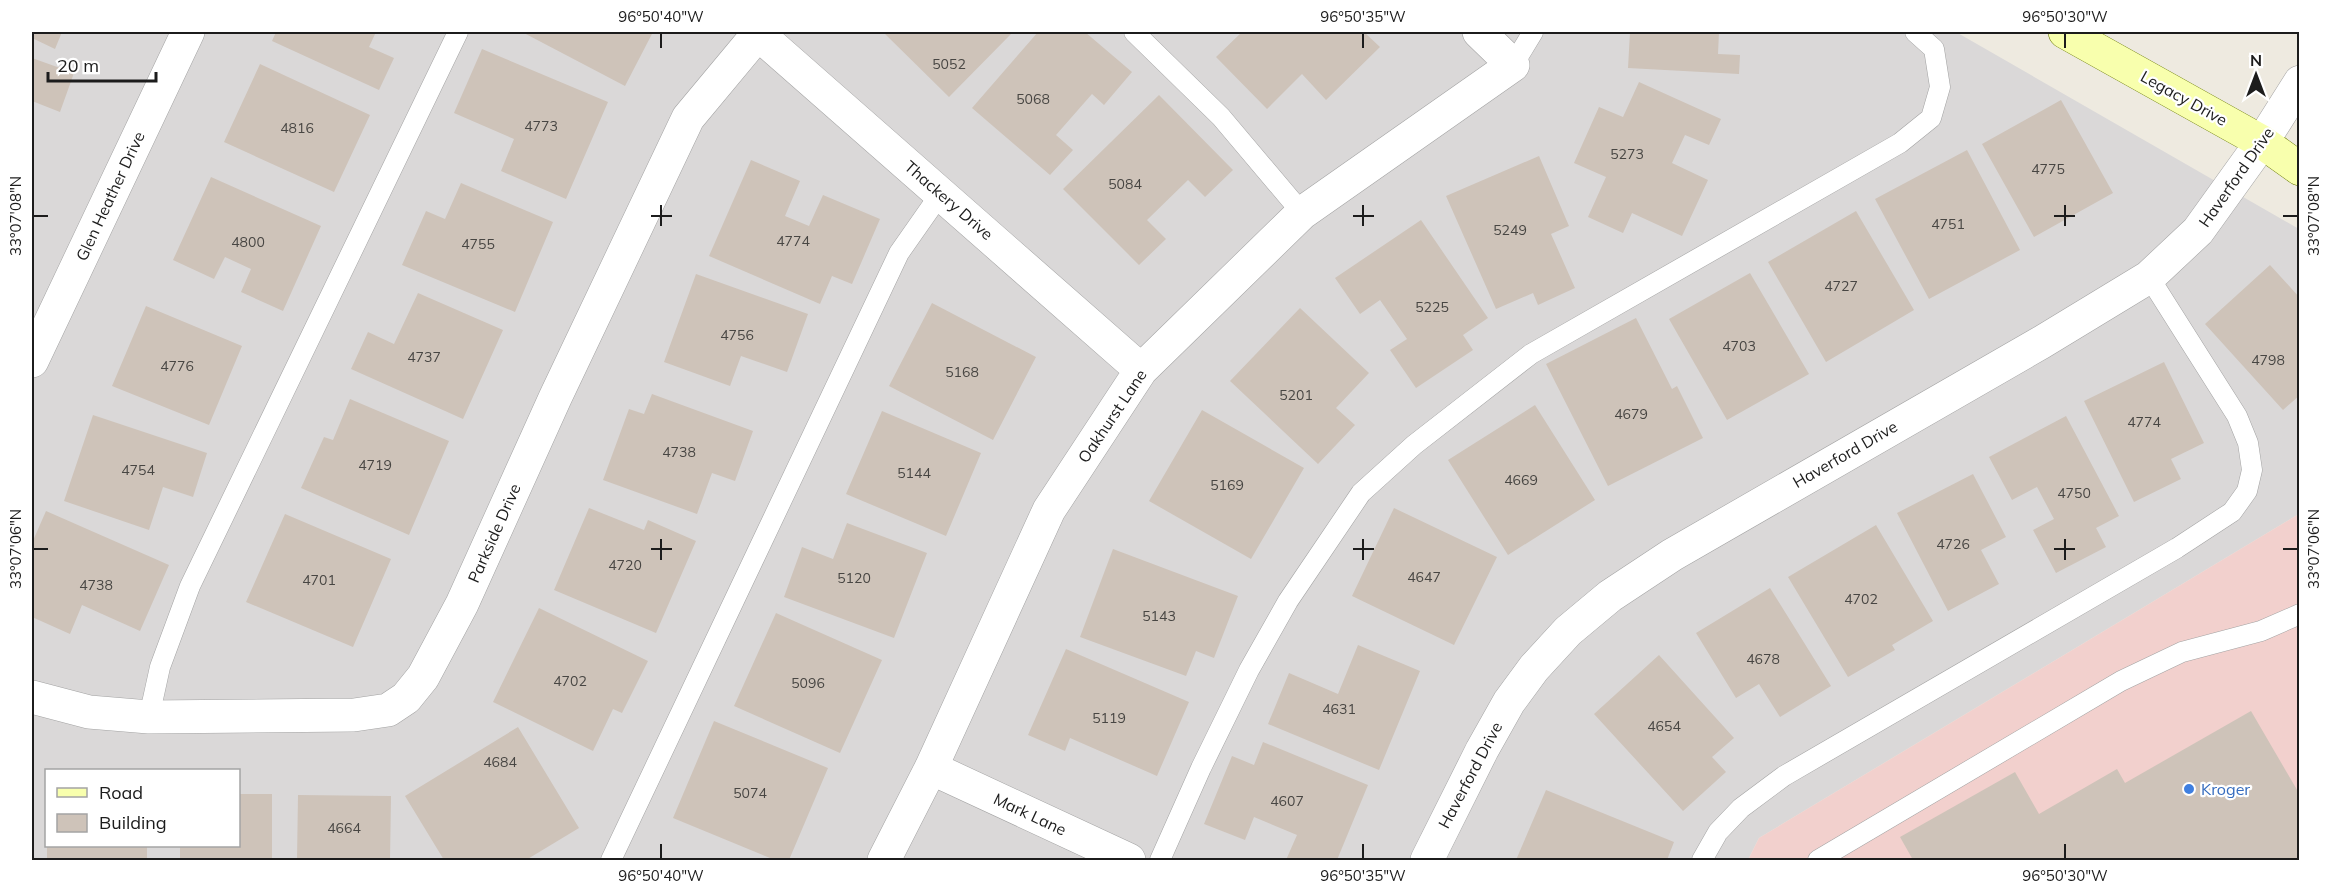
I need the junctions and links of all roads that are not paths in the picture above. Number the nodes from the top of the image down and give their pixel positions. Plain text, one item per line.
1 (188, 32) edge
2 (458, 32) edge
3 (1134, 32) edge
4 (1479, 32) edge
5 (1533, 32) edge
6 (1914, 32) edge
7 (2065, 32) edge
8 (757, 33) edge
9 (1513, 65) junction
10 (2300, 82) edge
11 (2262, 142) junction
12 (2300, 169) edge
13 (941, 193) junction
14 (1302, 213) junction
15 (2149, 277) junction
16 (32, 361) edge
17 (1141, 370) junction
18 (2300, 614) edge
19 (32, 697) edge
20 (149, 717) junction
21 (931, 768) junction
22 (610, 861) edge
23 (884, 861) edge
24 (1129, 861) edge
25 (1160, 861) edge
26 (1427, 861) edge
27 (1702, 861) edge
28 (1818, 861) edge

1 - 16 street, Glen Heather Drive
2 - 20 lane
3 - 14 lane
4 - 9 street
5 - 9 lane
6 - 25 lane
7 - 11 main road, Legacy Drive
8 - 13 street, Thackery Drive
8 - 20 street, Parkside Drive
9 - 14 street, Oakhurst Lane
10 - 11 street, Haverford Drive
11 - 12 main road, Legacy Drive
11 - 15 street, Haverford Drive
13 - 17 street, Thackery Drive
13 - 22 lane
14 - 17 street, Oakhurst Lane
15 - 26 street, Haverford Drive
15 - 27 lane
17 - 21 street, Oakhurst Lane
18 - 28 lane
19 - 20 street, Parkside Drive
21 - 23 street, Oakhurst Lane
21 - 24 street, Mark Lane

